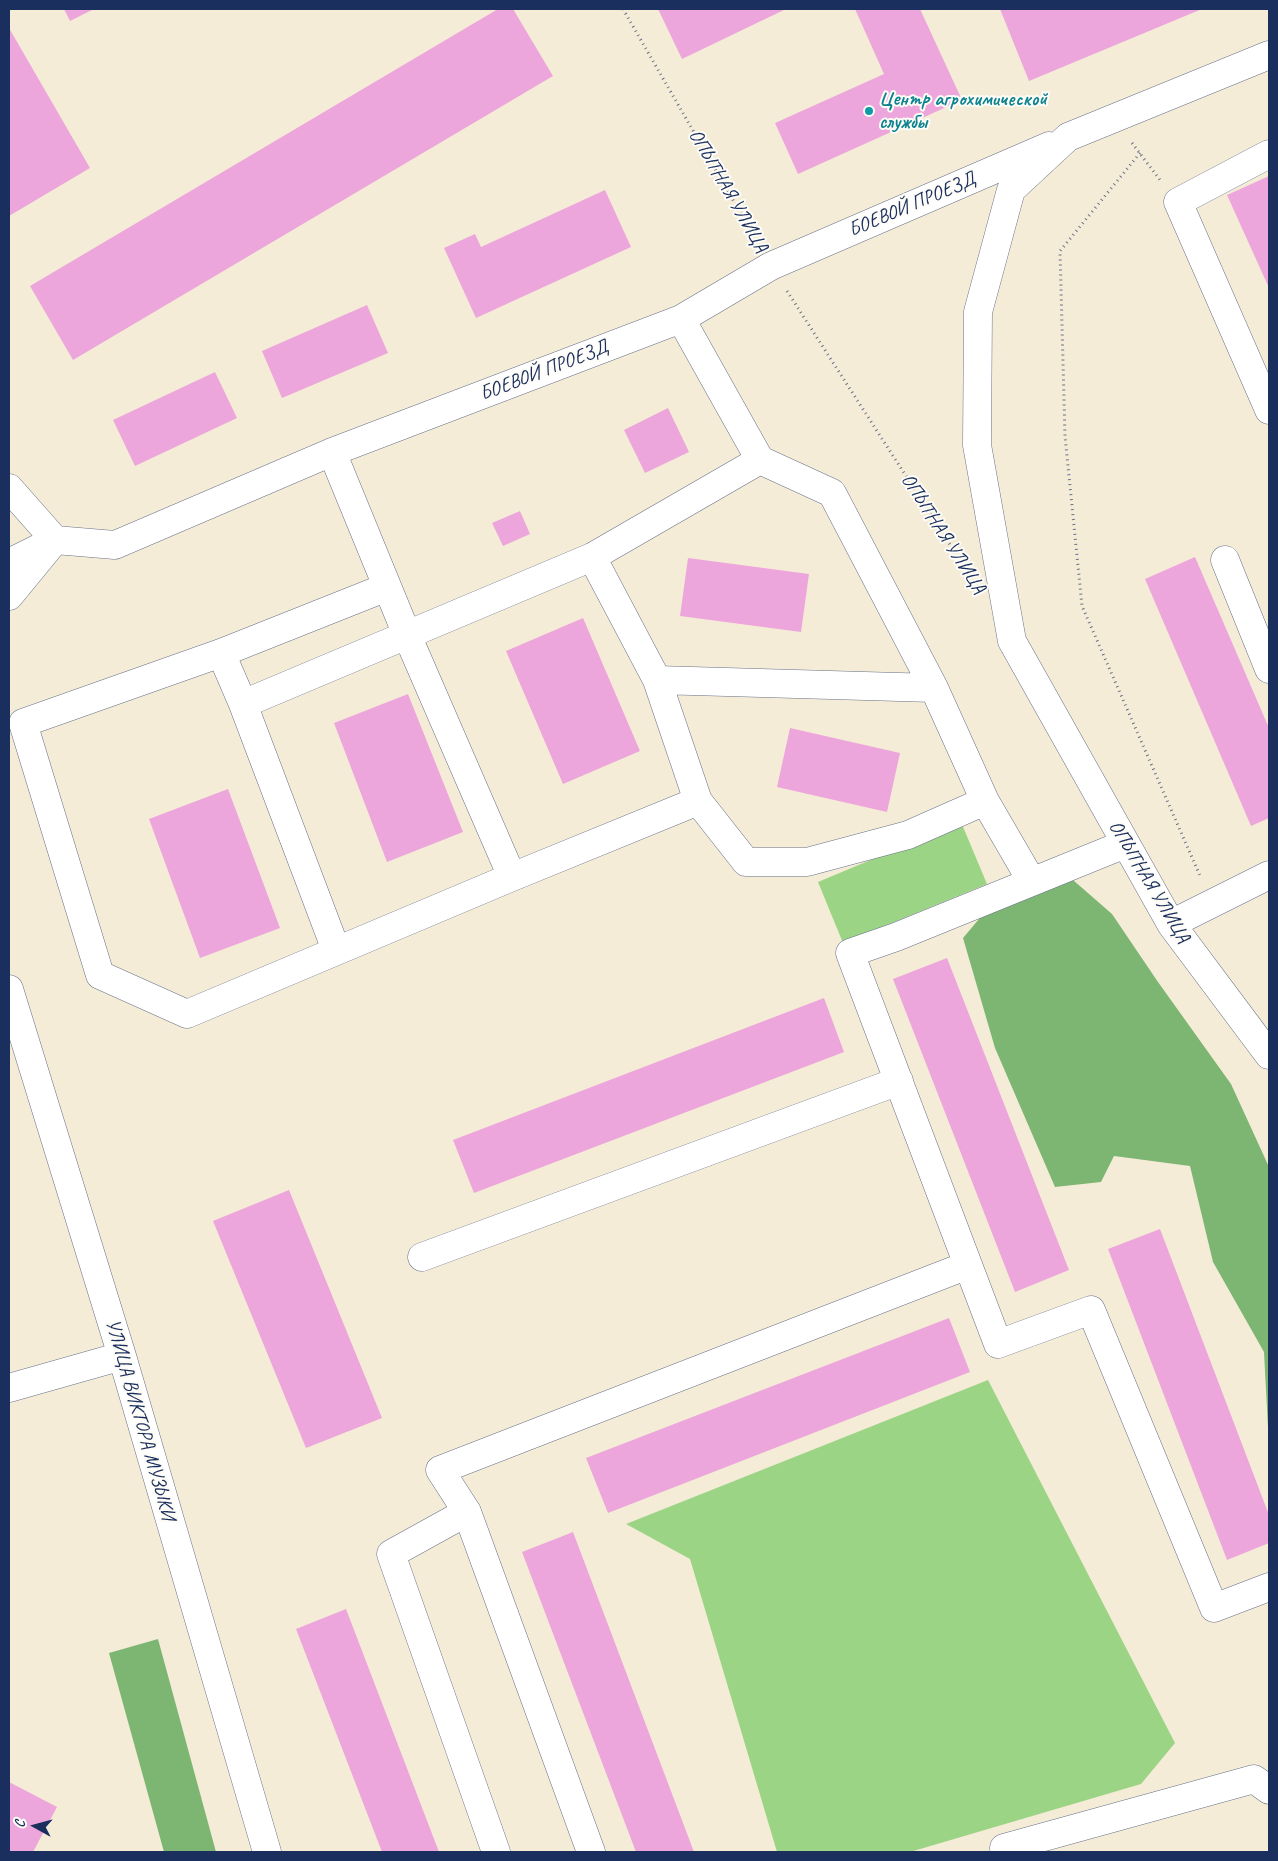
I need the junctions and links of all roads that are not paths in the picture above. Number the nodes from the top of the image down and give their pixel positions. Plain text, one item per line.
1 (1269, 55) edge
2 (1068, 137) junction
3 (1269, 154) edge
4 (681, 319) junction
5 (1269, 410) edge
6 (332, 452) junction
7 (760, 460) junction
8 (11, 493) edge
9 (55, 540) junction
10 (592, 556) junction
11 (1225, 560) dead end
12 (9, 563) edge
13 (388, 587) junction
14 (9, 596) edge
15 (407, 635) junction
16 (1012, 642) joint
17 (221, 653) junction
18 (1269, 669) edge
19 (657, 680) junction
20 (934, 688) junction
21 (243, 704) junction
22 (698, 801) junction
23 (985, 801) junction
24 (1125, 844) junction
25 (1269, 875) edge
26 (512, 877) junction
27 (1032, 882) junction
28 (1171, 924) junction
29 (336, 950) junction
30 (9, 989) edge
31 (1269, 1055) edge
32 (899, 1081) junction
33 (422, 1257) dead end
34 (968, 1265) junction
35 (122, 1356) junction
36 (9, 1388) edge
37 (467, 1512) junction
38 (1269, 1587) edge
39 (1269, 1790) edge
40 (1000, 1851) edge
41 (267, 1852) edge
42 (496, 1852) edge
43 (591, 1852) edge

1 - 2 street, БОЕВОЙ ПРОЕЗД
2 - 4 street, БОЕВОЙ ПРОЕЗД
2 - 16 street, БОЕВОЙ ПРОЕЗД
3 - 5 street
4 - 6 street, БОЕВОЙ ПРОЕЗД
4 - 7 street
6 - 9 street, БОЕВОЙ ПРОЕЗД
6 - 13 street
7 - 10 street
7 - 20 street
8 - 9 street
9 - 12 street
9 - 14 street
10 - 15 street
10 - 19 street
11 - 18 street
13 - 15 street
13 - 17 street
15 - 21 street
15 - 26 street
16 - 24 street, ОПЫТНАЯ УЛИЦА
17 - 21 street
17 - 29 street
19 - 20 street
19 - 22 street
20 - 23 street
21 - 29 street
22 - 23 street
22 - 26 street
23 - 27 street
24 - 27 street
24 - 28 street, ОПЫТНАЯ УЛИЦА
25 - 28 street
26 - 29 street
27 - 32 street
28 - 31 street, ОПЫТНАЯ УЛИЦА
30 - 35 street, УЛИЦА ВИКТОРА МУЗЫКИ
32 - 33 street
32 - 34 street
34 - 37 street
34 - 38 street
35 - 36 street
35 - 41 street, УЛИЦА ВИКТОРА МУЗЫКИ
37 - 42 street
37 - 43 street
39 - 40 street

